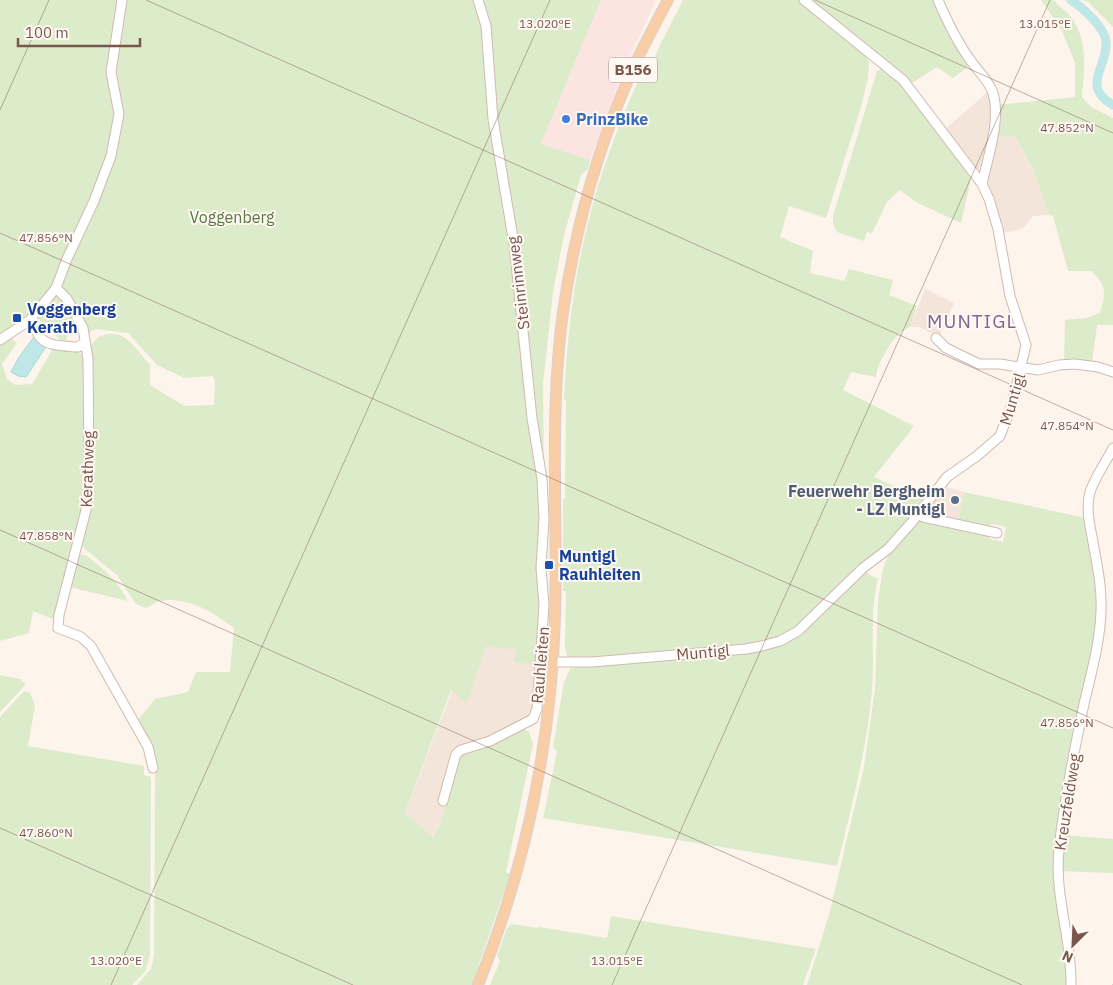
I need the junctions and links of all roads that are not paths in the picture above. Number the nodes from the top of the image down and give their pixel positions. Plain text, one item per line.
1 (122, 0) edge
2 (478, 0) edge
3 (668, 0) edge
4 (804, 0) edge
5 (938, 0) edge
6 (982, 184) junction
7 (56, 288) junction
8 (30, 320) junction
9 (936, 338) dead end
10 (0, 340) edge
11 (85, 342) junction
12 (1022, 368) junction
13 (1113, 372) edge
14 (1113, 448) edge
15 (918, 514) junction
16 (997, 533) dead end
17 (541, 568) joint
18 (552, 662) junction
19 (153, 768) dead end
20 (443, 801) dead end
21 (478, 985) edge
22 (1071, 985) edge

1 - 7 street
2 - 17 street, Steinrinnweg
3 - 18 main road, B156
4 - 6 street, Muntigl
5 - 6 street
6 - 12 street, Muntigl
7 - 8 street
7 - 11 street, Kerathweg
8 - 10 street
8 - 11 street
9 - 12 street
11 - 19 street, Kerathweg
12 - 13 street
12 - 15 street, Muntigl
14 - 22 street, Kreuzfeldweg
15 - 16 street
15 - 18 street, Muntigl
17 - 20 street, Rauhleiten
18 - 21 main road, B156

